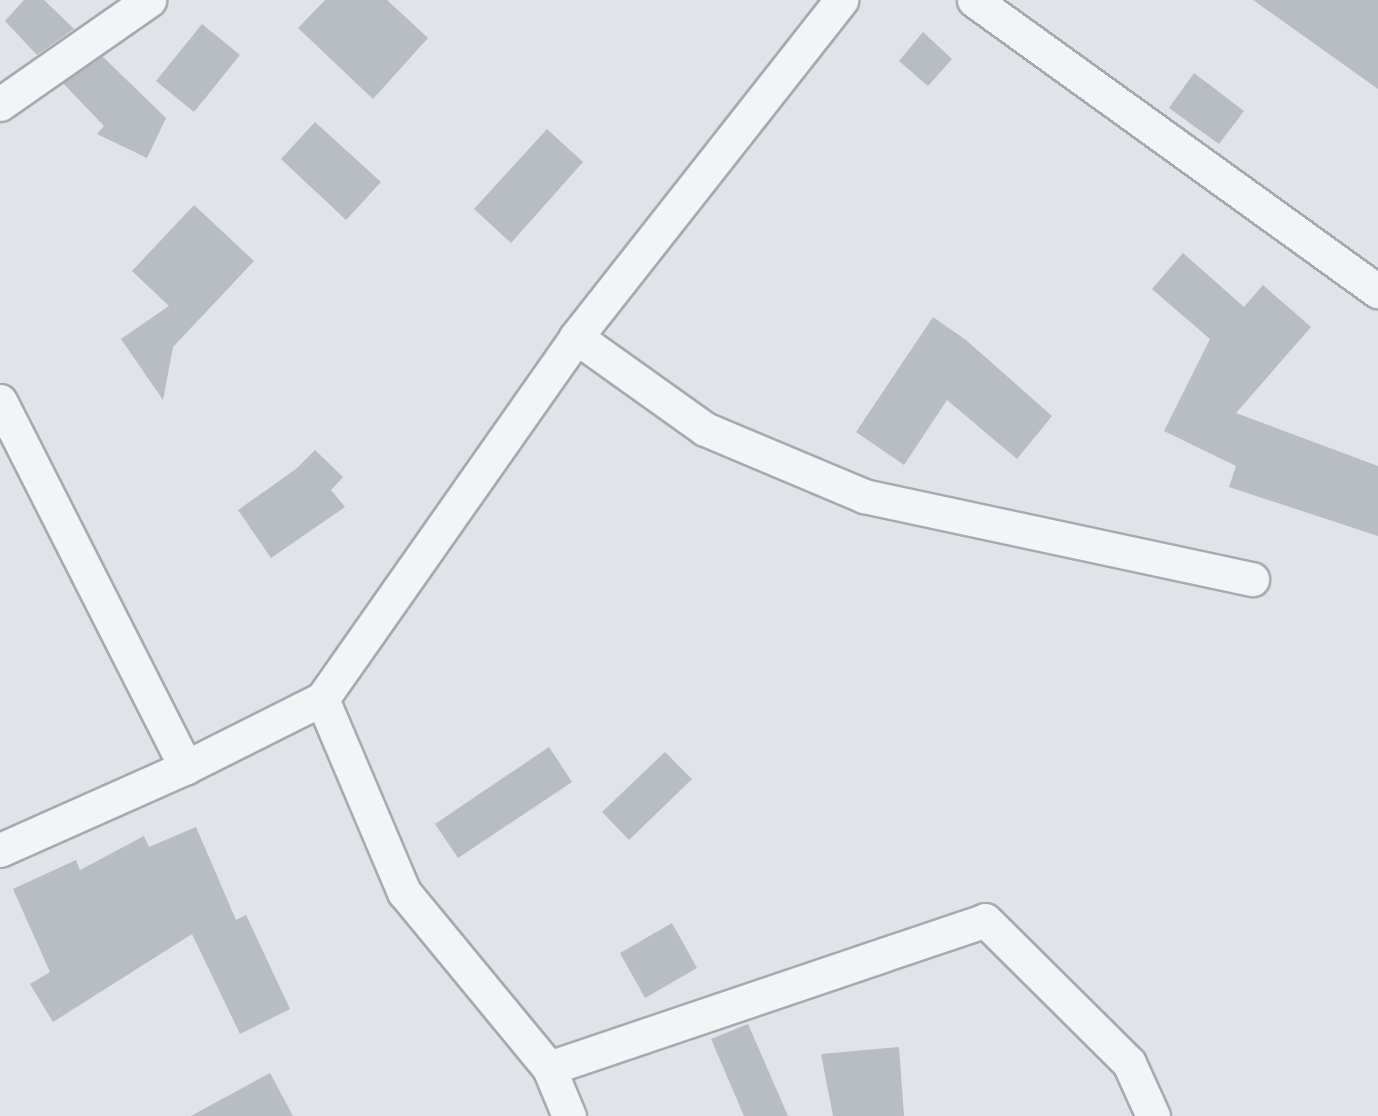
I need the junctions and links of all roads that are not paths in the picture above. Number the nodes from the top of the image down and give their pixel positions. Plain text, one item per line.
1 (149, 0) edge
2 (841, 0) edge
3 (974, 0) edge
4 (0, 104) edge
5 (1378, 291) edge
6 (576, 337) junction
7 (0, 401) edge
8 (1252, 579) dead end
9 (322, 699) junction
10 (186, 767) junction
11 (0, 850) edge
12 (549, 1068) junction
13 (569, 1116) edge
14 (1153, 1116) edge

1 - 4 street
2 - 6 street
3 - 5 street
6 - 8 street
6 - 9 street
7 - 10 street
9 - 10 street
9 - 12 street
10 - 11 street
12 - 13 street
12 - 14 street

